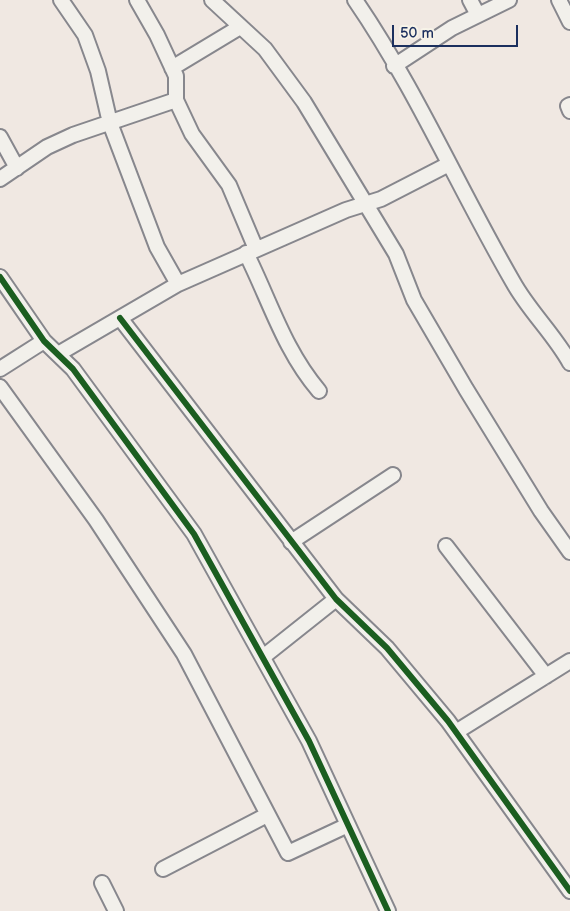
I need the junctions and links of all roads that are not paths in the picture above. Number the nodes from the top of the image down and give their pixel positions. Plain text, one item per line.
1 (61, 0) edge
2 (137, 0) edge
3 (212, 0) edge
4 (355, 0) edge
5 (470, 0) edge
6 (509, 0) edge
7 (559, 0) edge
8 (478, 15) junction
9 (570, 22) edge
10 (240, 27) junction
11 (394, 66) junction
12 (172, 68) junction
13 (176, 100) junction
14 (570, 105) edge
15 (570, 111) edge
16 (110, 123) junction
17 (0, 138) edge
18 (449, 164) junction
19 (17, 168) junction
20 (0, 179) edge
21 (367, 203) junction
22 (251, 251) junction
23 (0, 277) edge
24 (178, 284) junction
25 (120, 318) junction
26 (44, 341) junction
27 (58, 354) junction
28 (570, 363) edge
29 (0, 369) edge
30 (0, 386) edge
31 (319, 391) dead end
32 (393, 475) dead end
33 (291, 542) junction
34 (446, 546) dead end
35 (570, 552) edge
36 (336, 599) junction
37 (263, 657) junction
38 (570, 661) edge
39 (546, 676) junction
40 (456, 732) junction
41 (267, 815) junction
42 (348, 825) junction
43 (163, 869) dead end
44 (102, 883) dead end
45 (570, 891) edge
46 (116, 911) edge
47 (388, 911) edge

1 - 16 street
2 - 12 street
3 - 10 street
4 - 11 street
5 - 8 street
6 - 8 street
7 - 9 street
8 - 11 street
10 - 12 street
10 - 21 street
11 - 18 street
12 - 13 street
13 - 16 street
13 - 22 street
14 - 15 street
16 - 19 street
16 - 24 street
17 - 19 street
18 - 21 street
18 - 28 street
19 - 20 street
21 - 22 street
21 - 35 street
22 - 24 street
22 - 31 street
23 - 26 street
24 - 25 street
25 - 27 street
25 - 33 street
26 - 27 street
26 - 29 street
27 - 37 street
30 - 41 street
32 - 33 street
33 - 36 street
34 - 39 street
36 - 37 street
36 - 40 street
37 - 42 street
38 - 39 street
39 - 40 street
40 - 45 street
41 - 42 street
41 - 43 street
42 - 47 street
44 - 46 street

